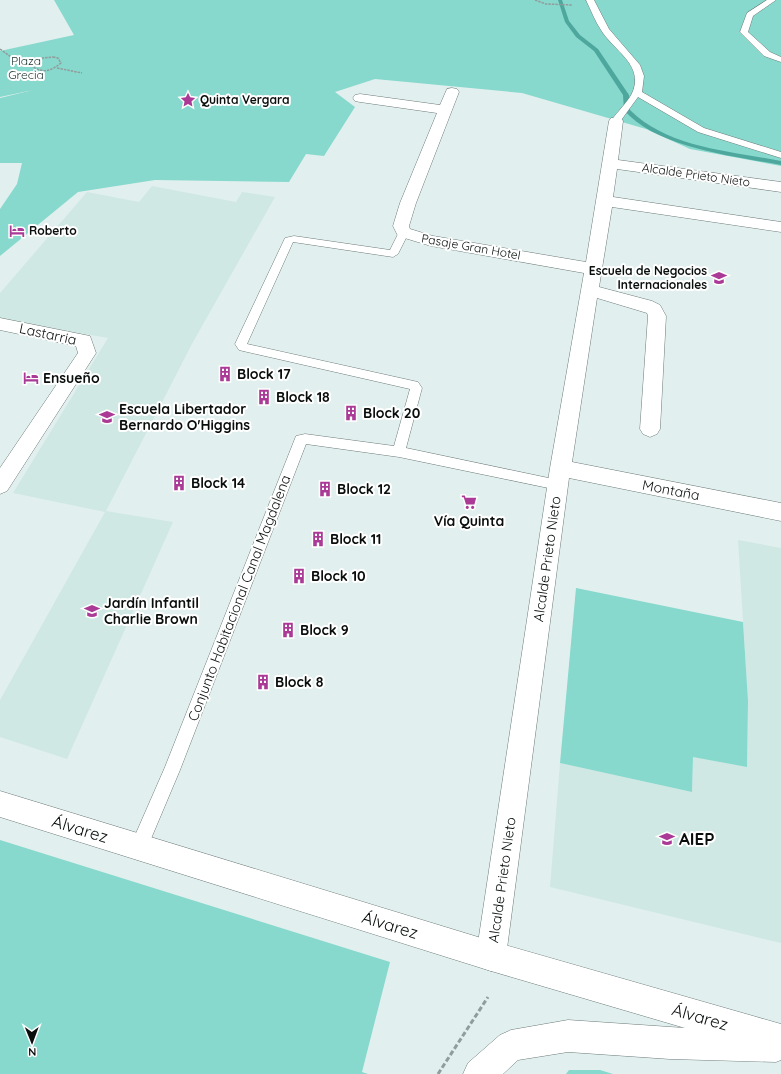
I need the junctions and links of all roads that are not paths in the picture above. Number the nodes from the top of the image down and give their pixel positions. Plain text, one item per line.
1 (590, 0) edge
2 (772, 0) edge
3 (781, 60) edge
4 (452, 92) dead end
5 (637, 93) junction
6 (360, 98) dead end
7 (445, 110) junction
8 (619, 116) joint
9 (781, 155) edge
10 (611, 164) junction
11 (781, 187) edge
12 (606, 201) junction
13 (781, 227) edge
14 (404, 232) junction
15 (592, 269) junction
16 (589, 290) junction
17 (0, 324) edge
18 (650, 429) dead end
19 (398, 452) junction
20 (559, 476) junction
21 (0, 486) edge
22 (781, 512) edge
23 (0, 804) edge
24 (139, 847) junction
25 (491, 956) junction
26 (781, 1040) edge
27 (781, 1047) edge
28 (479, 1074) edge

1 - 5 lane
2 - 3 lane
4 - 7 street, Pasaje Gran Hotel
5 - 8 lane
5 - 9 lane
6 - 7 street
7 - 14 street, Pasaje Gran Hotel
8 - 10 street, Alcalde Prieto Nieto
10 - 11 street, Alcalde Prieto Nieto
10 - 12 street, Alcalde Prieto Nieto
12 - 13 street
12 - 15 street, Alcalde Prieto Nieto
14 - 15 street, Pasaje Gran Hotel
14 - 19 lane
15 - 16 street, Alcalde Prieto Nieto
16 - 18 street
16 - 20 street, Alcalde Prieto Nieto
17 - 21 street, Lastarria
19 - 20 lane, Conjunto Habitacional Canal Magdalena
19 - 24 lane, Conjunto Habitacional Canal Magdalena
20 - 22 street, Montaña
20 - 25 street, Alcalde Prieto Nieto
23 - 24 street, Álvarez
24 - 25 street, Álvarez
25 - 26 street, Álvarez
27 - 28 street

